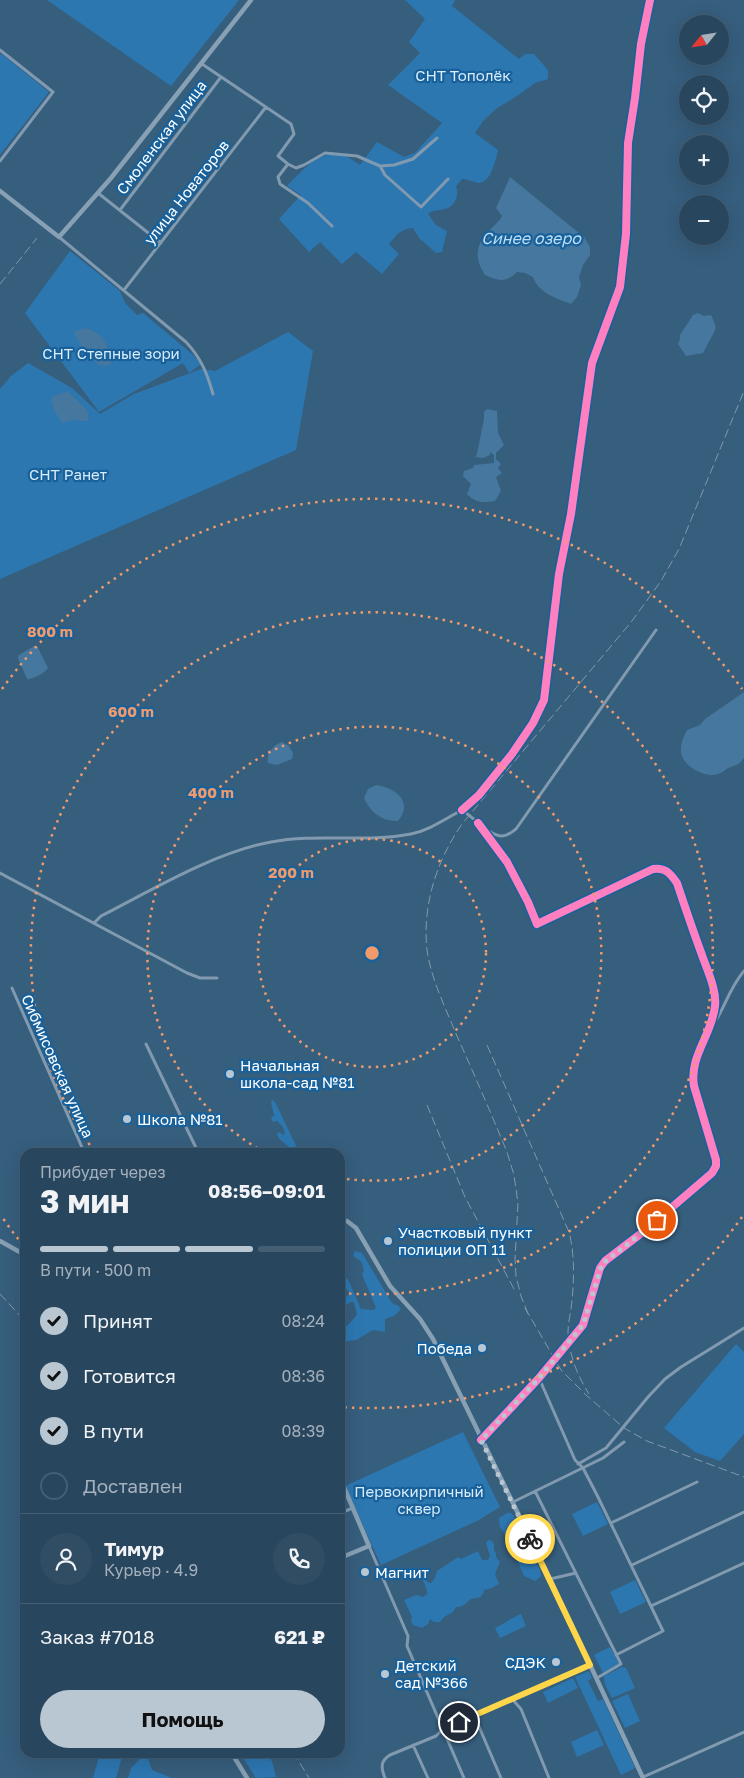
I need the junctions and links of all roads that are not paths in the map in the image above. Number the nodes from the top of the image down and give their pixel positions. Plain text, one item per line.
1 (251, 0) edge
2 (650, 0) edge
3 (0, 50) edge
4 (202, 64) junction
5 (221, 76) junction
6 (266, 107) junction
7 (437, 138) dead end
8 (0, 161) edge
9 (288, 164) junction
10 (380, 166) junction
11 (448, 179) dead end
12 (0, 191) edge
13 (98, 193) junction
14 (120, 210) junction
15 (332, 226) dead end
16 (59, 237) junction
17 (161, 243) junction
18 (124, 290) junction
19 (214, 394) dead end
20 (656, 630) dead end
21 (462, 810) junction
22 (478, 822) junction
23 (0, 873) edge
24 (94, 923) junction
25 (744, 971) edge
26 (217, 978) dead end
27 (12, 988) dead end
28 (707, 1033) junction
29 (146, 1044) dead end
30 (82, 1148) edge
31 (196, 1148) edge
32 (345, 1221) edge
33 (0, 1241) edge
34 (20, 1252) edge
35 (744, 1328) edge
36 (539, 1378) junction
37 (481, 1440) junction
38 (624, 1442) dead end
39 (578, 1464) junction
40 (583, 1468) junction
41 (697, 1482) dead end
42 (345, 1490) edge
43 (535, 1491) junction
44 (512, 1502) junction
45 (353, 1508) junction
46 (345, 1512) edge
47 (744, 1512) edge
48 (611, 1523) junction
49 (369, 1546) junction
50 (345, 1556) edge
51 (744, 1563) edge
52 (632, 1565) junction
53 (576, 1573) junction
54 (550, 1579) junction
55 (651, 1606) junction
56 (616, 1655) junction
57 (590, 1665) junction
58 (597, 1678) junction
59 (512, 1699) junction
60 (474, 1715) junction
61 (444, 1729) junction
62 (744, 1732) edge
63 (413, 1744) junction
64 (235, 1758) edge
65 (643, 1777) edge
66 (247, 1778) edge
67 (385, 1778) edge
68 (428, 1778) edge
69 (464, 1778) edge
70 (501, 1778) edge
71 (549, 1778) edge

1 - 4 main road
2 - 21 street
3 - 8 street
4 - 5 street
4 - 13 main road
5 - 6 street
5 - 14 street, Смоленская улица
6 - 9 street
6 - 17 street, улица Новаторов
7 - 10 street
9 - 10 street
9 - 15 street
10 - 11 street
12 - 16 main road
13 - 14 street
13 - 16 main road
14 - 17 street
16 - 18 street
17 - 18 street, улица Новаторов
18 - 19 street
20 - 22 street
21 - 22 street
21 - 24 street
22 - 28 street
23 - 24 street
24 - 26 street
25 - 28 street
27 - 30 street, Сибмисовская улица
28 - 36 street
29 - 31 street
32 - 37 main road
33 - 34 main road
35 - 39 street
36 - 37 street
36 - 39 street
37 - 44 main road
38 - 40 street
39 - 40 street
40 - 43 street
40 - 48 street
41 - 48 street
42 - 45 main road
43 - 44 street
43 - 53 street
44 - 54 main road
45 - 46 street
45 - 49 main road
47 - 52 street
48 - 52 street
49 - 50 main road
49 - 61 street
51 - 55 street
52 - 55 street
53 - 54 street
53 - 56 street
54 - 57 main road
55 - 56 street
56 - 58 street
57 - 58 main road
57 - 59 street
58 - 65 main road
59 - 60 street
59 - 71 street
60 - 61 street
60 - 70 street
61 - 63 street
61 - 69 street
62 - 65 street
63 - 67 street
63 - 68 street
64 - 66 main road

